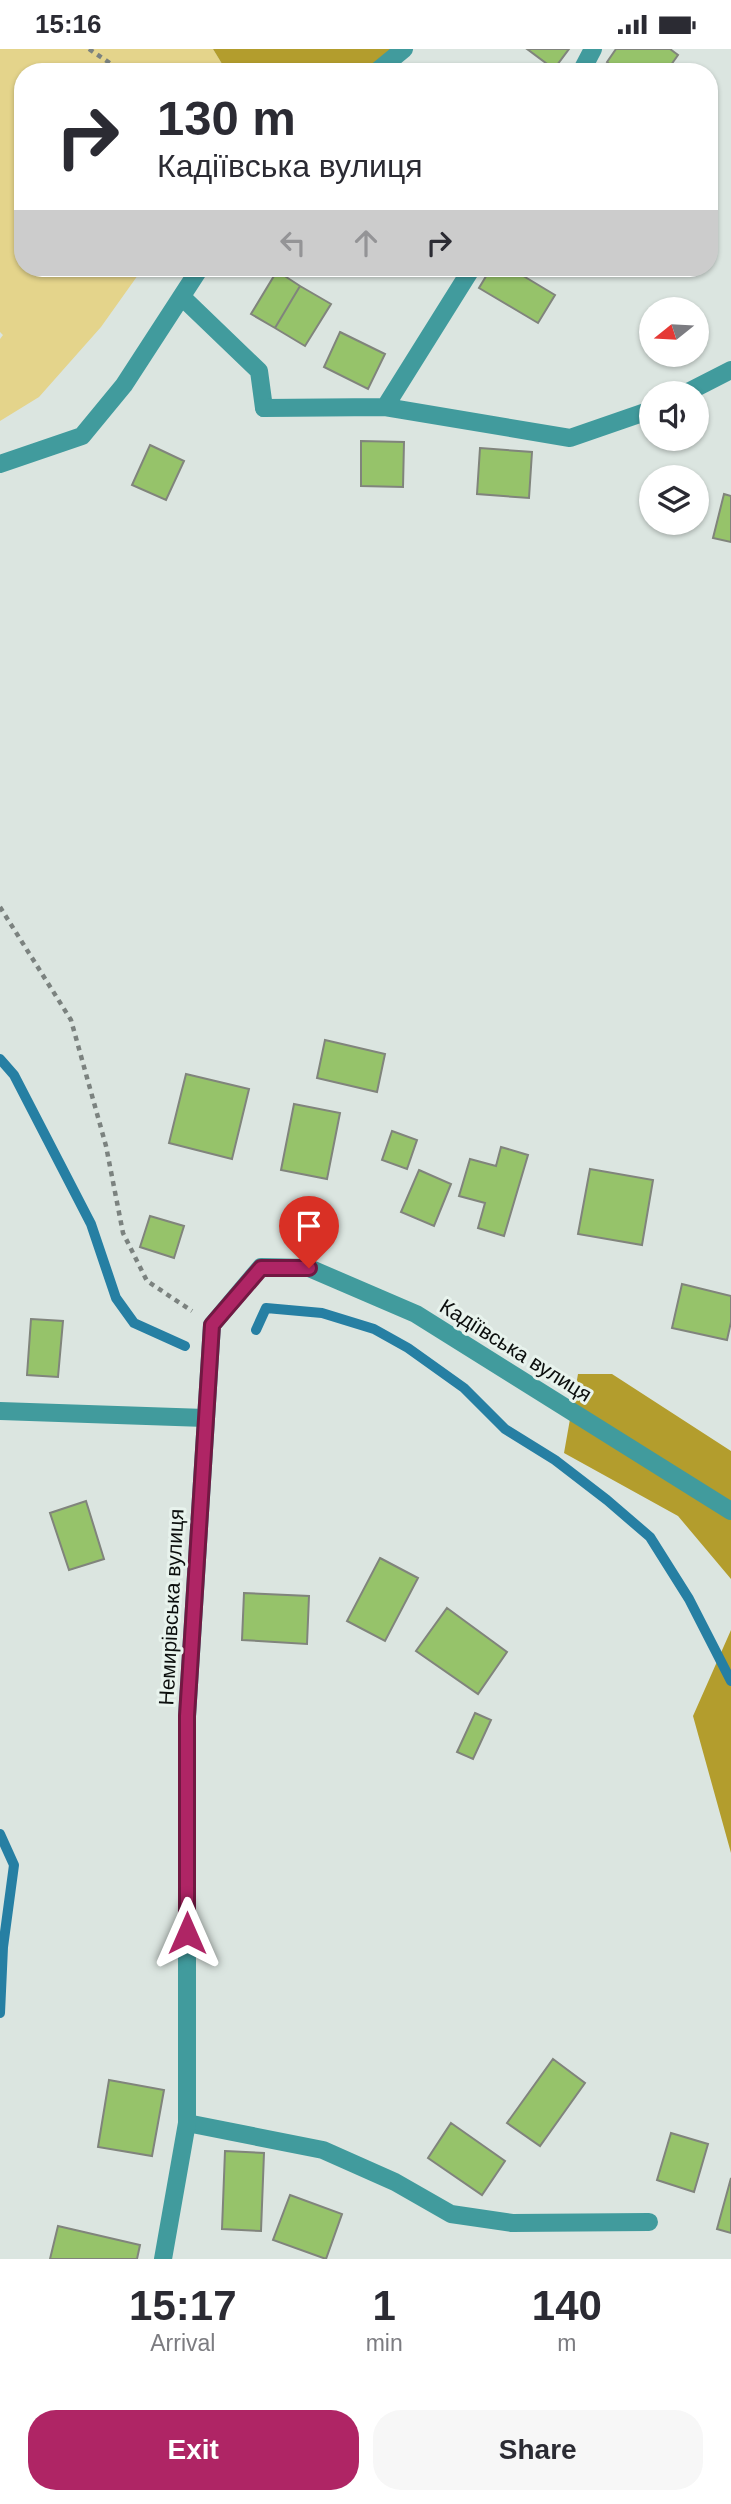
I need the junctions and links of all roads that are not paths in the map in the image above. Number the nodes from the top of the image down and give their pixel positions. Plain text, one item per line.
1 (404, 49) edge
2 (387, 63) edge
3 (194, 277) edge
4 (466, 277) edge
5 (182, 297) junction
6 (731, 370) edge
7 (709, 381) edge
8 (385, 407) junction
9 (639, 414) edge
10 (0, 464) edge
11 (261, 1268) joint
12 (0, 1411) edge
13 (205, 1418) junction
14 (731, 1511) edge
15 (187, 2123) junction
16 (649, 2223) dead end
17 (163, 2259) edge

1 - 2 street
3 - 5 street
4 - 8 street
5 - 8 street
5 - 10 street
6 - 7 street
8 - 9 street
11 - 13 street, Немирівська вулиця
11 - 14 street, Кадіївська вулиця
12 - 13 street
13 - 15 street, Немирівська вулиця
15 - 16 street
15 - 17 street, Немирівська вулиця

